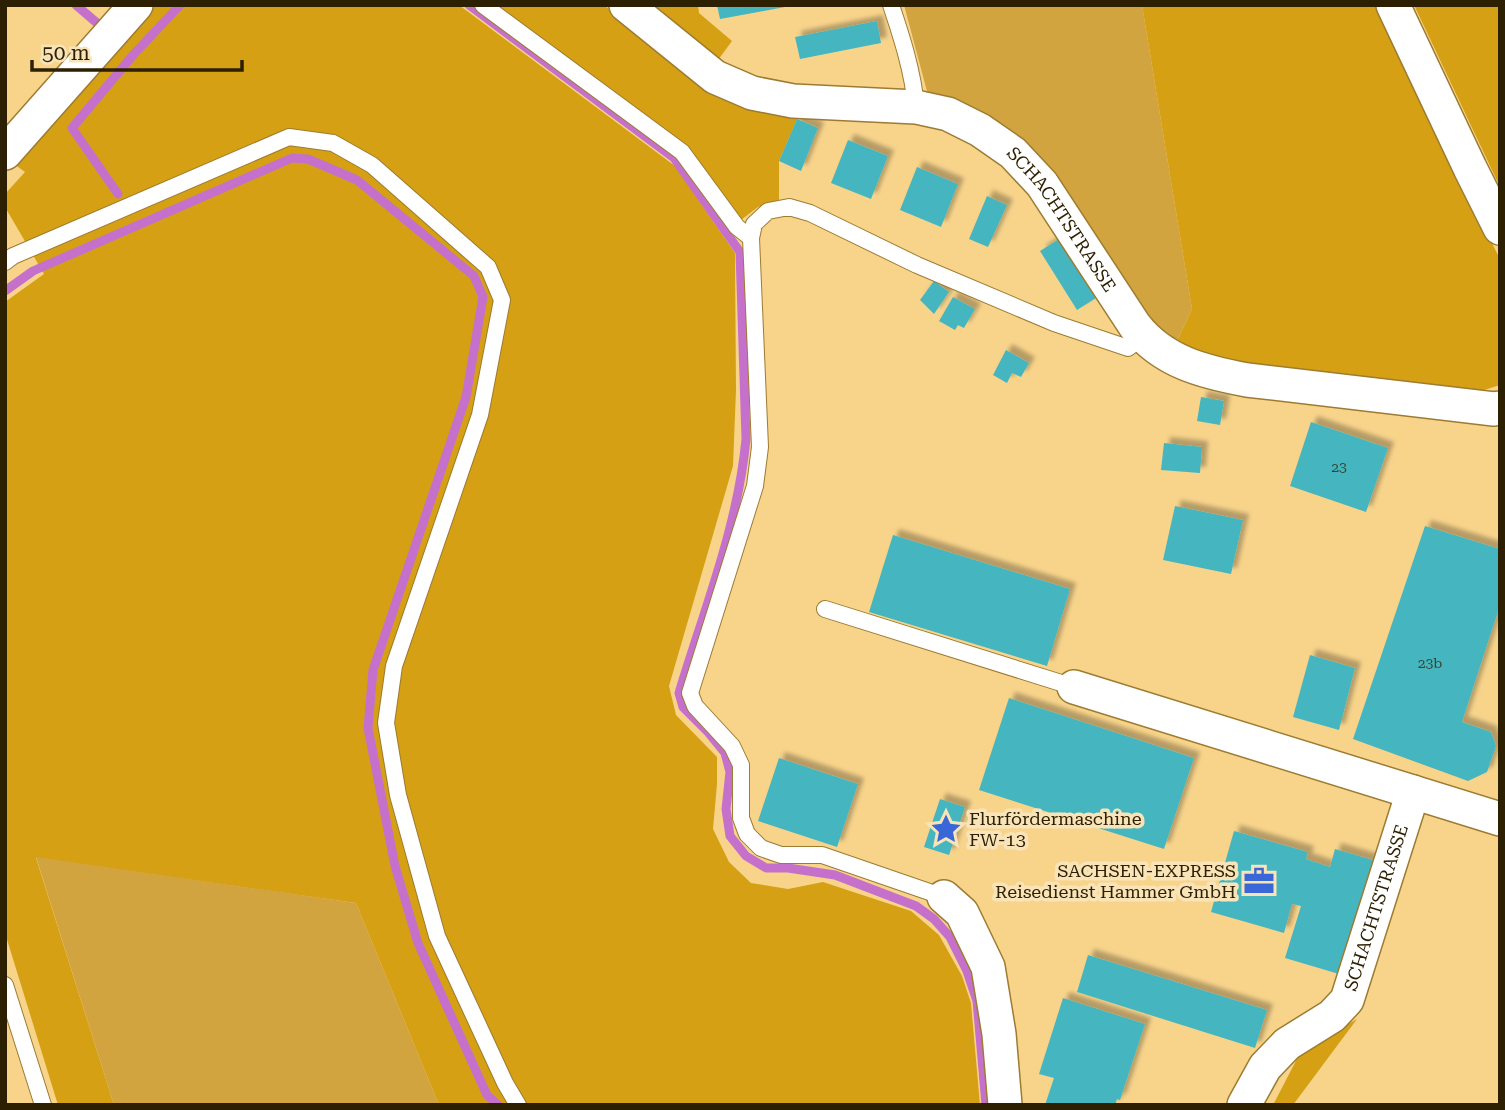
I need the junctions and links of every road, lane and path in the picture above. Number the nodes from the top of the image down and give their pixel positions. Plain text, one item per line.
1 (136, 5) edge
2 (483, 5) edge
3 (626, 5) edge
4 (891, 5) edge
5 (1392, 5) edge
6 (916, 107) junction
7 (5, 153) edge
8 (1500, 228) edge
9 (751, 238) junction
10 (5, 262) edge
11 (1143, 336) junction
12 (1500, 408) edge
13 (825, 609) dead end
14 (1074, 687) joint
15 (1413, 792) junction
16 (1500, 819) edge
17 (944, 897) joint
18 (5, 985) edge
19 (43, 1105) edge
20 (519, 1105) edge
21 (1005, 1105) edge
22 (1244, 1105) edge

1 - 7 street
2 - 9 lane
3 - 6 street, SCHACHTSTRASSE
4 - 6 lane
5 - 8 street
6 - 11 street, SCHACHTSTRASSE
9 - 11 lane
9 - 17 lane
10 - 20 lane
11 - 12 street, SCHACHTSTRASSE
13 - 14 lane
14 - 15 street
15 - 16 street
15 - 22 street, SCHACHTSTRASSE
17 - 21 street
18 - 19 lane

